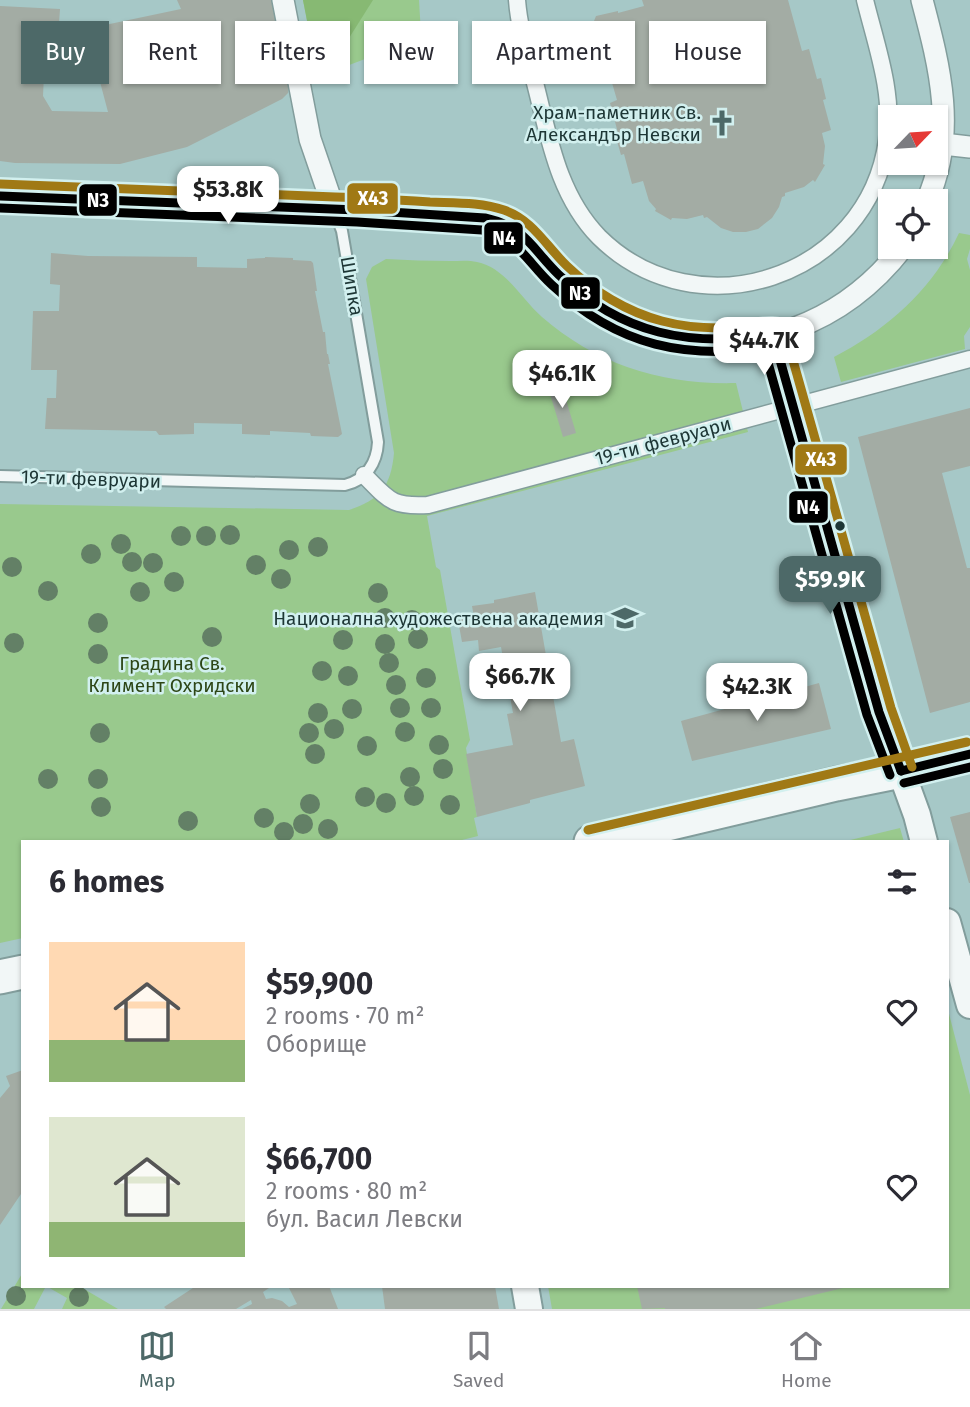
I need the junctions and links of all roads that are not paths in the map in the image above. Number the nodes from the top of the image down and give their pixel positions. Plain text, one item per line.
1 (283, 0) edge
2 (517, 0) edge
3 (865, 0) edge
4 (922, 0) edge
5 (943, 105) edge
6 (948, 145) edge
7 (970, 147) edge
8 (0, 196) edge
9 (334, 209) junction
10 (892, 259) edge
11 (773, 335) junction
12 (970, 359) edge
13 (794, 406) junction
14 (0, 476) edge
15 (358, 479) junction
16 (970, 754) edge
17 (901, 771) junction
18 (600, 840) edge
19 (923, 840) edge
20 (949, 929) edge
21 (21, 972) edge
22 (0, 977) edge
23 (970, 1004) edge
24 (525, 1288) edge
25 (529, 1309) edge

1 - 9 street, Шипка
2 - 3 street
4 - 5 street
6 - 7 street
8 - 9 street
9 - 11 street
9 - 15 lane, Шипка
10 - 11 street
11 - 13 street
12 - 13 street, 19-ти февруари
13 - 15 street, 19-ти февруари
13 - 17 street
14 - 15 lane, 19-ти февруари
16 - 17 main road
17 - 18 main road
17 - 19 street
20 - 23 street
21 - 22 main road
24 - 25 street

